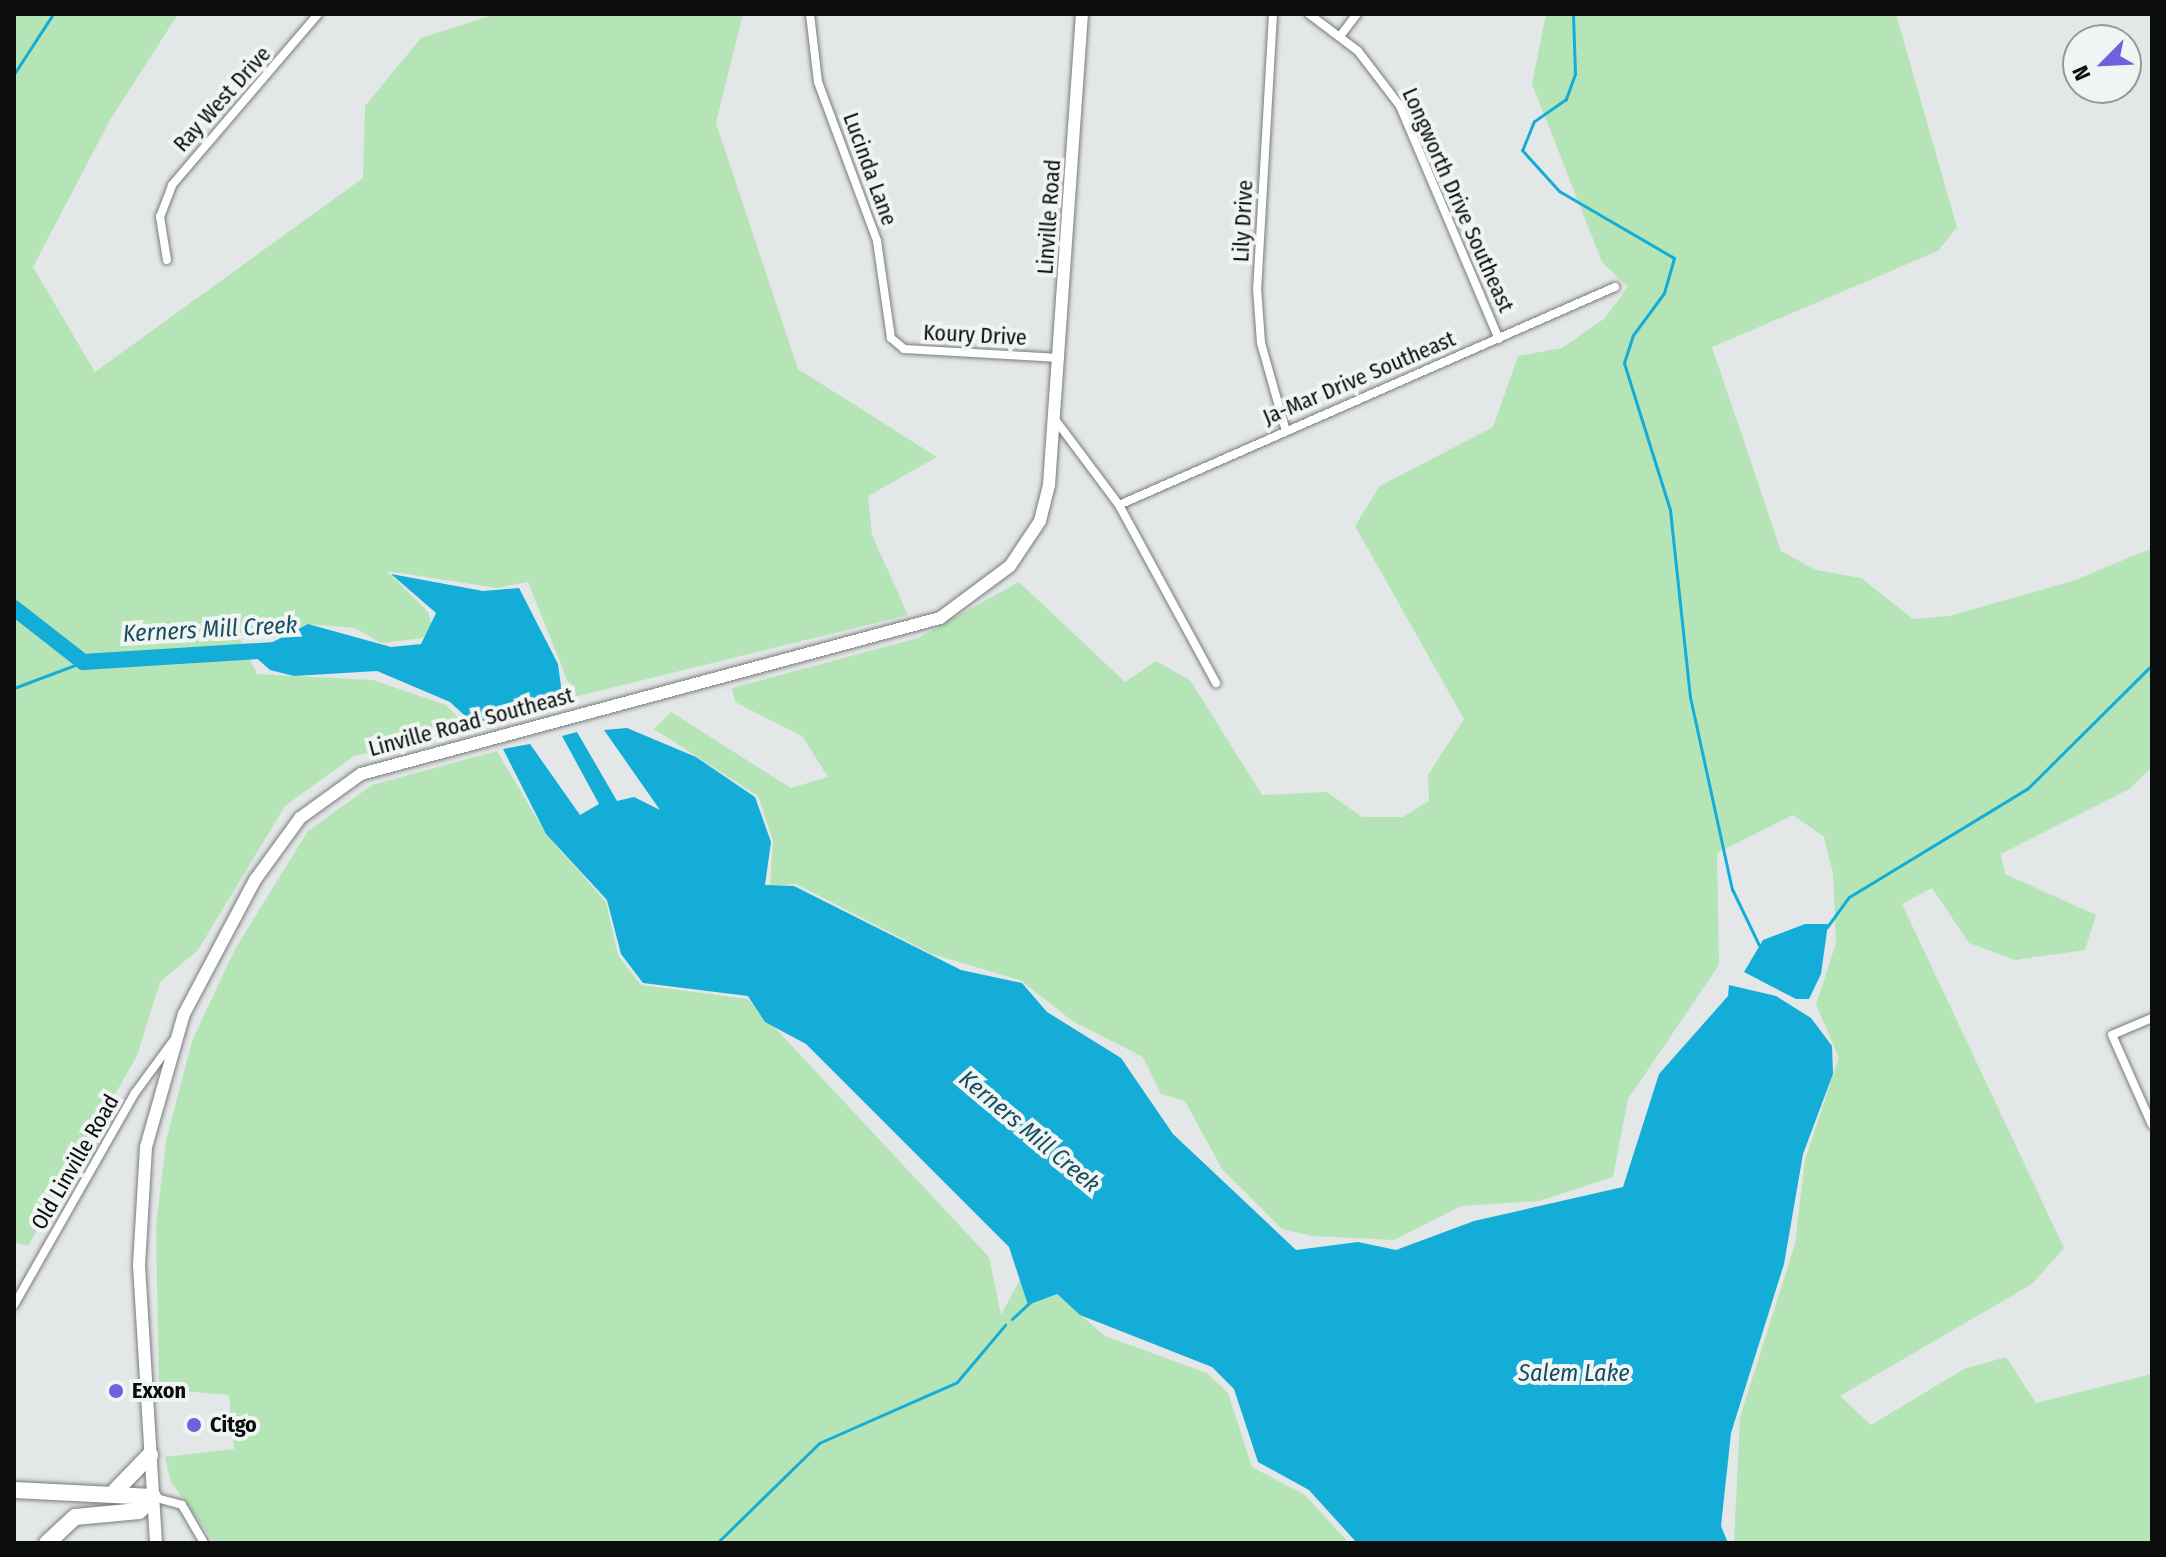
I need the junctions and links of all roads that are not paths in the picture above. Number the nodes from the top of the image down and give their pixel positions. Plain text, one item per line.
1 (318, 14) edge
2 (810, 14) edge
3 (1082, 14) edge
4 (1273, 14) edge
5 (1309, 14) edge
6 (1357, 14) edge
7 (1341, 35) junction
8 (167, 260) dead end
9 (1615, 287) dead end
10 (891, 338) joint
11 (1499, 339) junction
12 (1060, 358) junction
13 (1057, 422) junction
14 (1285, 428) junction
15 (1119, 505) junction
16 (1216, 683) dead end
17 (2152, 1018) edge
18 (173, 1040) junction
19 (2152, 1125) edge
20 (14, 1305) edge
21 (150, 1455) junction
22 (14, 1490) edge
23 (115, 1491) junction
24 (153, 1497) junction
25 (47, 1543) edge
26 (156, 1543) edge
27 (204, 1543) edge

1 - 8 street, Ray West Drive
2 - 10 street, Lucinda Lane
3 - 12 main road, Linville Road
4 - 14 street, Lily Drive
5 - 7 street, Longworth Drive Southeast
6 - 7 street
7 - 11 street, Longworth Drive Southeast
9 - 11 street, Ja-Mar Drive Southeast
10 - 12 street, Koury Drive
11 - 14 street, Ja-Mar Drive Southeast
12 - 13 main road, Linville Road
13 - 15 street
13 - 18 main road, Linville Road Southeast
14 - 15 street, Ja-Mar Drive Southeast
15 - 16 street
17 - 19 street
18 - 20 street, Old Linville Road
18 - 21 main road, Linville Road Southeast
21 - 23 highway
21 - 24 main road, Linville Road Southeast
22 - 23 highway
23 - 24 highway
24 - 25 highway
24 - 26 main road, Linville Road Southeast
24 - 27 street

